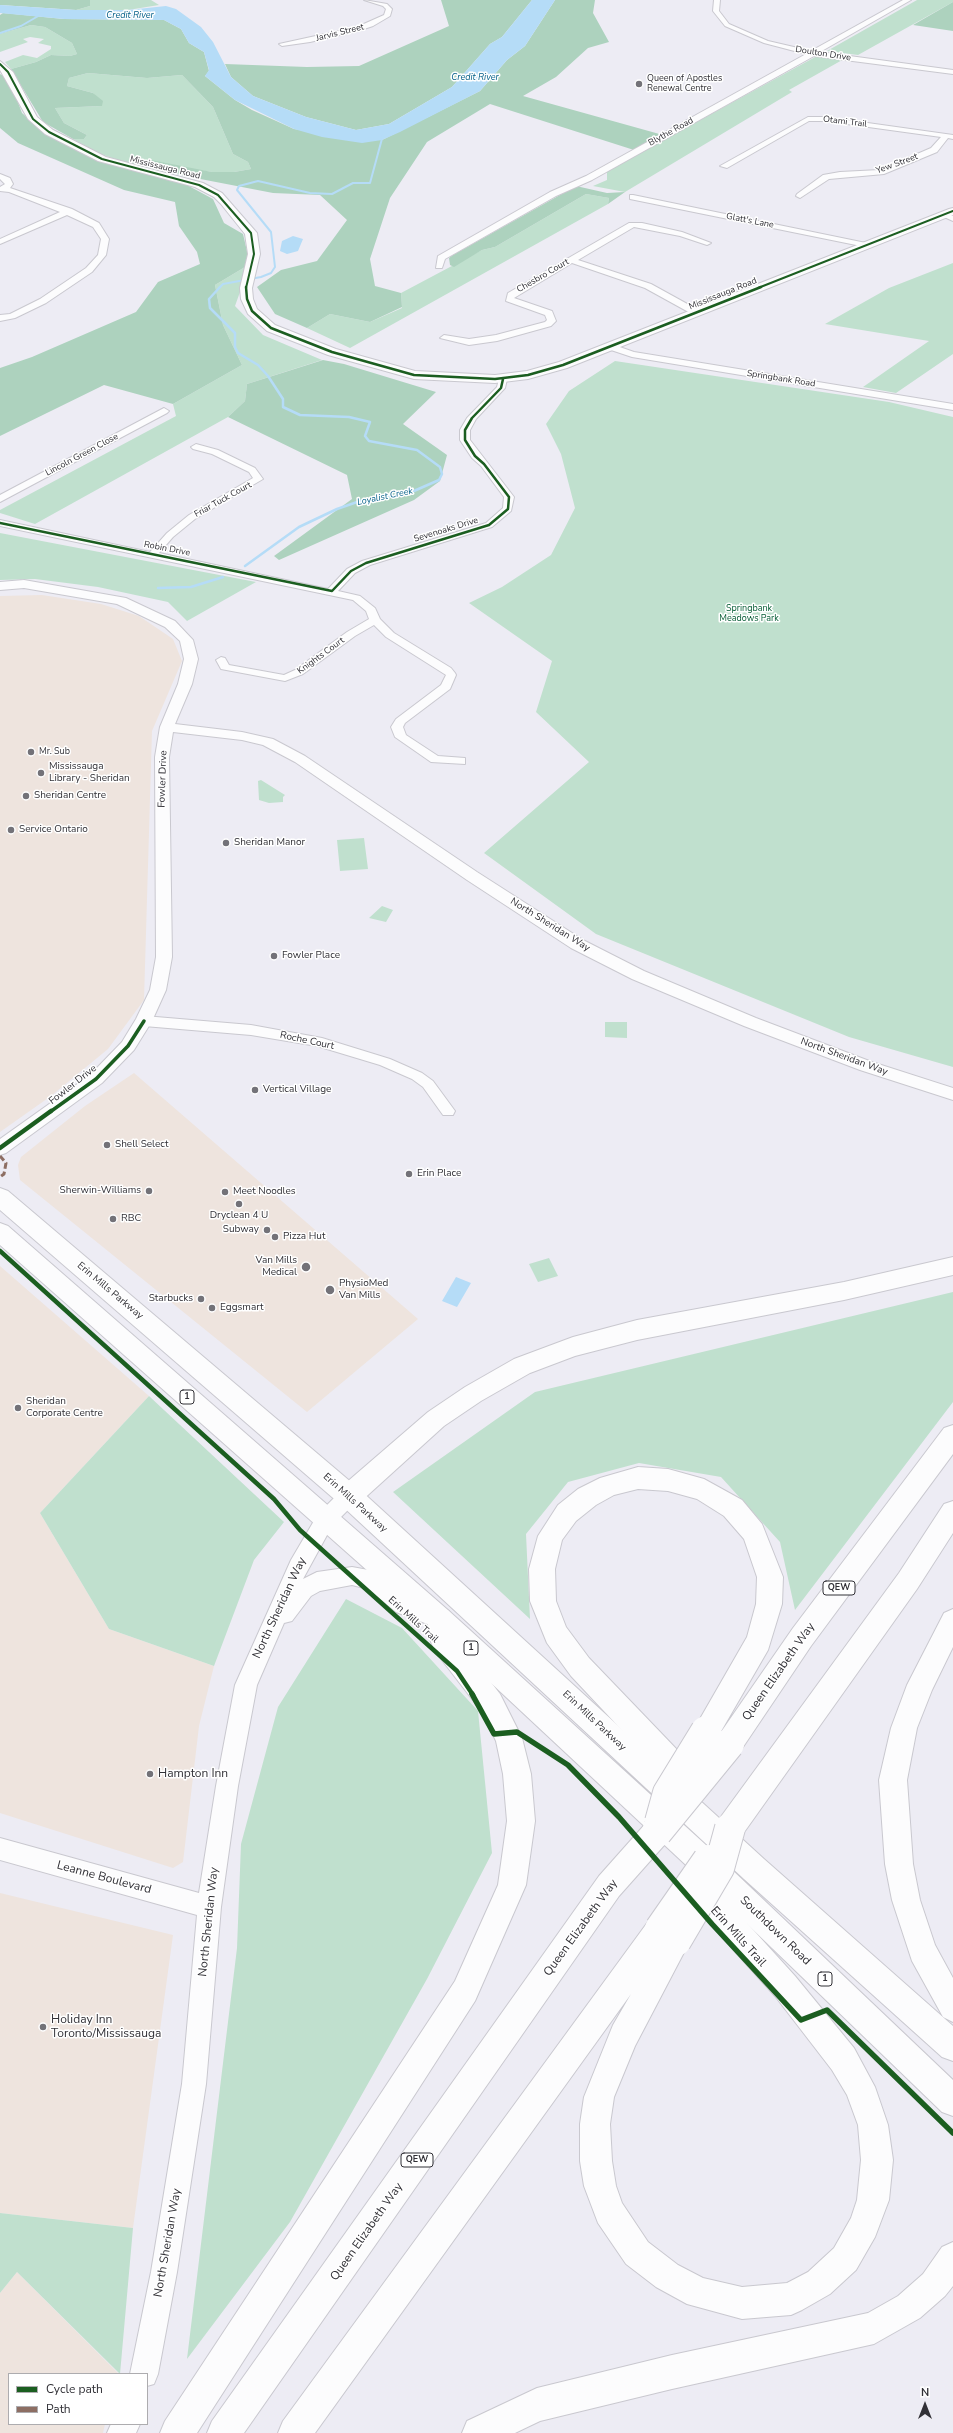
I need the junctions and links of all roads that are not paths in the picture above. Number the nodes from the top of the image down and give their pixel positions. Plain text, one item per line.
1 (368, 0) edge
2 (717, 0) edge
3 (908, 0) edge
4 (282, 44) dead end
5 (810, 53) junction
6 (0, 64) edge
7 (953, 72) edge
8 (949, 137) edge
9 (724, 166) dead end
10 (0, 176) edge
11 (2, 189) edge
12 (800, 196) dead end
13 (633, 197) dead end
14 (69, 211) junction
15 (950, 214) edge
16 (0, 242) edge
17 (707, 243) dead end
18 (866, 245) junction
19 (570, 260) junction
20 (440, 266) dead end
21 (697, 313) junction
22 (0, 318) edge
23 (444, 338) dead end
24 (611, 347) junction
25 (499, 379) junction
26 (953, 407) edge
27 (164, 411) dead end
28 (196, 446) dead end
29 (0, 499) edge
30 (0, 523) edge
31 (152, 555) junction
32 (0, 586) edge
33 (332, 591) junction
34 (375, 620) junction
35 (221, 660) dead end
36 (166, 727) junction
37 (461, 761) dead end
38 (144, 1021) junction
39 (953, 1094) edge
40 (448, 1111) dead end
41 (0, 1148) edge
42 (0, 1197) edge
43 (0, 1232) edge
44 (953, 1266) edge
45 (953, 1435) edge
46 (349, 1496) junction
47 (953, 1512) edge
48 (325, 1520) junction
49 (440, 1619) junction
50 (953, 1621) edge
51 (253, 1665) junction
52 (696, 1815) junction
53 (656, 1832) junction
54 (0, 1849) edge
55 (690, 1850) junction
56 (209, 1907) junction
57 (668, 1935) junction
58 (953, 2007) edge
59 (953, 2046) edge
60 (953, 2101) edge
61 (953, 2258) edge
62 (144, 2373) edge
63 (178, 2433) edge
64 (224, 2433) edge
65 (295, 2433) edge
66 (479, 2433) edge

1 - 4 street, Jarvis Street
2 - 5 street, Doulton Drive
3 - 5 street, Blythe Road
5 - 7 street, Doulton Drive
5 - 20 street, Blythe Road
6 - 25 main road, Mississauga Road
8 - 9 street, Otami Trail
8 - 12 street, Yew Street
10 - 11 street
11 - 14 street
13 - 18 street, Glatt's Lane
14 - 16 street
14 - 22 street
15 - 18 main road, Mississauga Road
17 - 19 street, Chesbro Court
18 - 21 main road, Mississauga Road
19 - 21 street
19 - 23 street, Chesbro Court
21 - 24 main road, Mississauga Road
24 - 25 main road, Mississauga Road
24 - 26 street, Springbank Road
25 - 33 street, Sevenoaks Drive
27 - 29 street, Lincoln Green Close
28 - 31 street, Friar Tuck Court
30 - 31 street, Robin Drive
31 - 33 street, Robin Drive
32 - 36 street, Fowler Drive
33 - 34 street, Robin Drive
34 - 35 street, Knights Court
34 - 37 street, Robin Drive
36 - 38 street, Fowler Drive
36 - 39 street, North Sheridan Way
38 - 40 street, Roche Court
38 - 41 street, Fowler Drive
42 - 46 main road, Erin Mills Parkway
43 - 48 main road, 1
44 - 46 main road
45 - 53 main road, Queen Elizabeth Way / QEW, bridge
46 - 48 street, North Sheridan Way
46 - 52 main road, Erin Mills Parkway
47 - 57 main road, bridge
48 - 49 main road, 1
48 - 51 street, North Sheridan Way
49 - 51 street
49 - 55 main road, 1
49 - 63 main road
50 - 58 main road
51 - 56 street, North Sheridan Way
52 - 53 main road, bridge
52 - 59 main road
53 - 64 main road, Queen Elizabeth Way / QEW
54 - 56 street, Leanne Boulevard
55 - 57 main road
55 - 60 main road, Southdown Road / 1
56 - 62 street, North Sheridan Way
57 - 65 main road
61 - 66 main road

